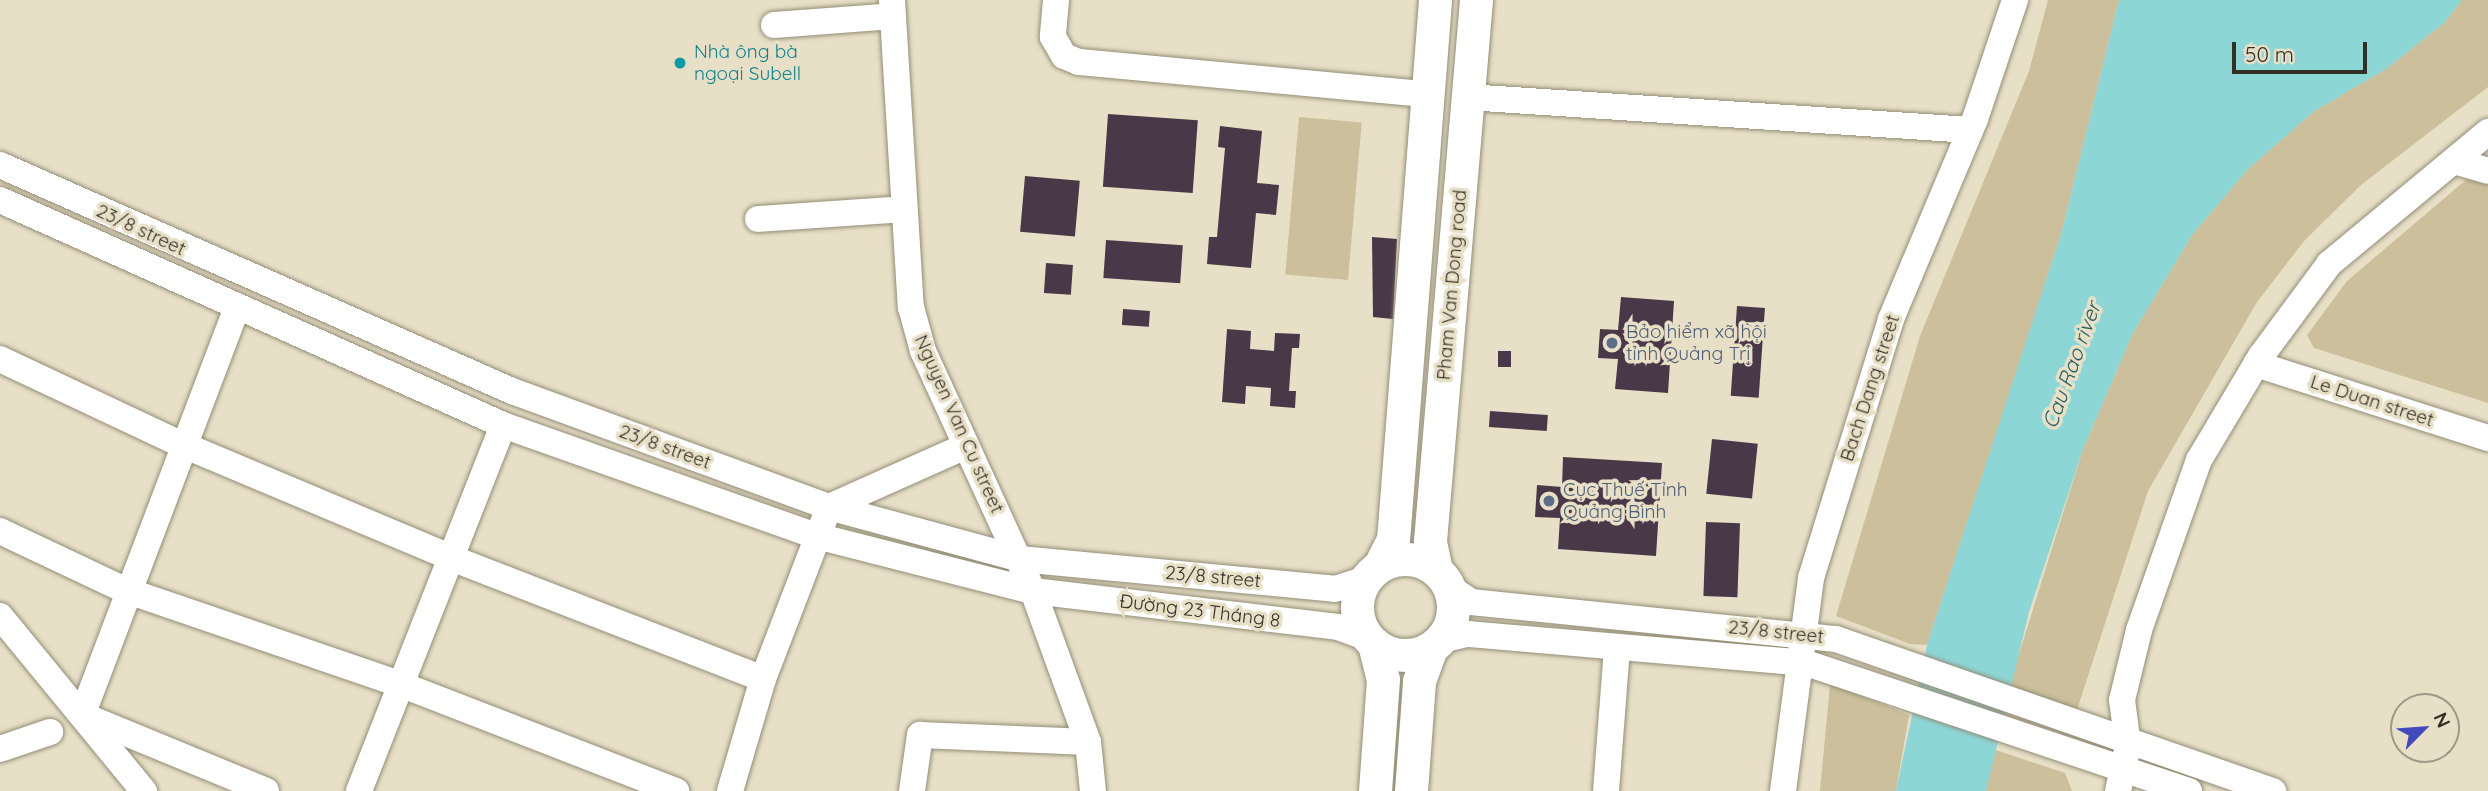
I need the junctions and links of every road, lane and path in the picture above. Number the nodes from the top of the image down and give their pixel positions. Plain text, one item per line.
1 (1056, 0) edge
2 (1435, 0) edge
3 (1476, 0) edge
4 (2015, 0) edge
5 (892, 8) edge
6 (774, 25) dead end
7 (1426, 94) junction
8 (1467, 97) junction
9 (1970, 130) junction
10 (2488, 132) edge
11 (2454, 161) junction
12 (0, 165) edge
13 (2488, 172) edge
14 (0, 200) edge
15 (904, 209) junction
16 (758, 219) dead end
17 (236, 310) junction
18 (0, 359) edge
19 (2256, 364) junction
20 (503, 425) junction
21 (2488, 438) edge
22 (181, 444) junction
23 (966, 446) junction
24 (829, 507) junction
25 (0, 531) edge
26 (813, 535) junction
27 (454, 559) junction
28 (1020, 559) junction
29 (1373, 572) junction
30 (1442, 579) junction
31 (125, 590) junction
32 (1033, 591) junction
33 (0, 616) edge
34 (1800, 634) junction
35 (1370, 640) junction
36 (1436, 644) junction
37 (1617, 649) junction
38 (1796, 662) junction
39 (763, 679) junction
40 (405, 686) junction
41 (82, 715) junction
42 (2029, 723) junction
43 (50, 733) dead end
44 (1088, 742) junction
45 (0, 749) edge
46 (2122, 769) edge
47 (144, 791) edge
48 (266, 791) edge
49 (359, 791) edge
50 (676, 791) edge
51 (730, 791) edge
52 (912, 791) edge
53 (1093, 791) edge
54 (1375, 791) edge
55 (1411, 791) edge
56 (1606, 791) edge
57 (1783, 791) edge
58 (2189, 791) edge
59 (2273, 791) edge

1 - 7 street
2 - 7 main road, Pham Van Dong road
3 - 8 main road, Pham Van Dong road
4 - 9 street, Bach Dang street
5 - 6 street
5 - 15 street, Nguyen Van Cu street
7 - 8 main road
7 - 29 main road, Pham Van Dong road
8 - 9 street
8 - 30 main road, Pham Van Dong road
9 - 34 street, Bach Dang street
10 - 11 street
11 - 13 street
11 - 19 street
12 - 24 street, 23/8 street
14 - 17 street, 23/8 street
15 - 16 street
15 - 23 street, Nguyen Van Cu street
17 - 20 street, 23/8 street
17 - 22 street
18 - 22 street
19 - 21 street, Le Duan street
19 - 46 street
20 - 26 street, 23/8 street
20 - 27 street
22 - 27 street
22 - 31 street
23 - 24 street
23 - 28 street, Nguyen Van Cu street
24 - 26 street
24 - 28 street, 23/8 street
25 - 31 street
26 - 32 street, 23/8 street
26 - 39 street
27 - 39 street
27 - 40 street
28 - 29 street, 23/8 street
28 - 32 street, Nguyen Van Cu street
29 - 30 main road
29 - 35 main road
30 - 34 street, 23/8 street
30 - 36 main road
31 - 40 street
31 - 41 street
32 - 35 street, Đường 23 Tháng 8
32 - 44 street, Nguyen Van Cu street
33 - 41 street
34 - 38 street, Bach Dang street
34 - 42 street, 23/8 street
35 - 36 main road
35 - 54 main road
36 - 37 street, 23/8 street
36 - 55 main road
37 - 38 street, 23/8 street
37 - 56 street
38 - 42 street, 23/8 street
38 - 57 street, Bach Dang street
39 - 51 street
40 - 49 street
40 - 50 street
41 - 47 street
41 - 48 street
42 - 46 street
43 - 45 street
44 - 52 street
44 - 53 street, Nguyen Van Cu street
46 - 58 street
46 - 59 street

